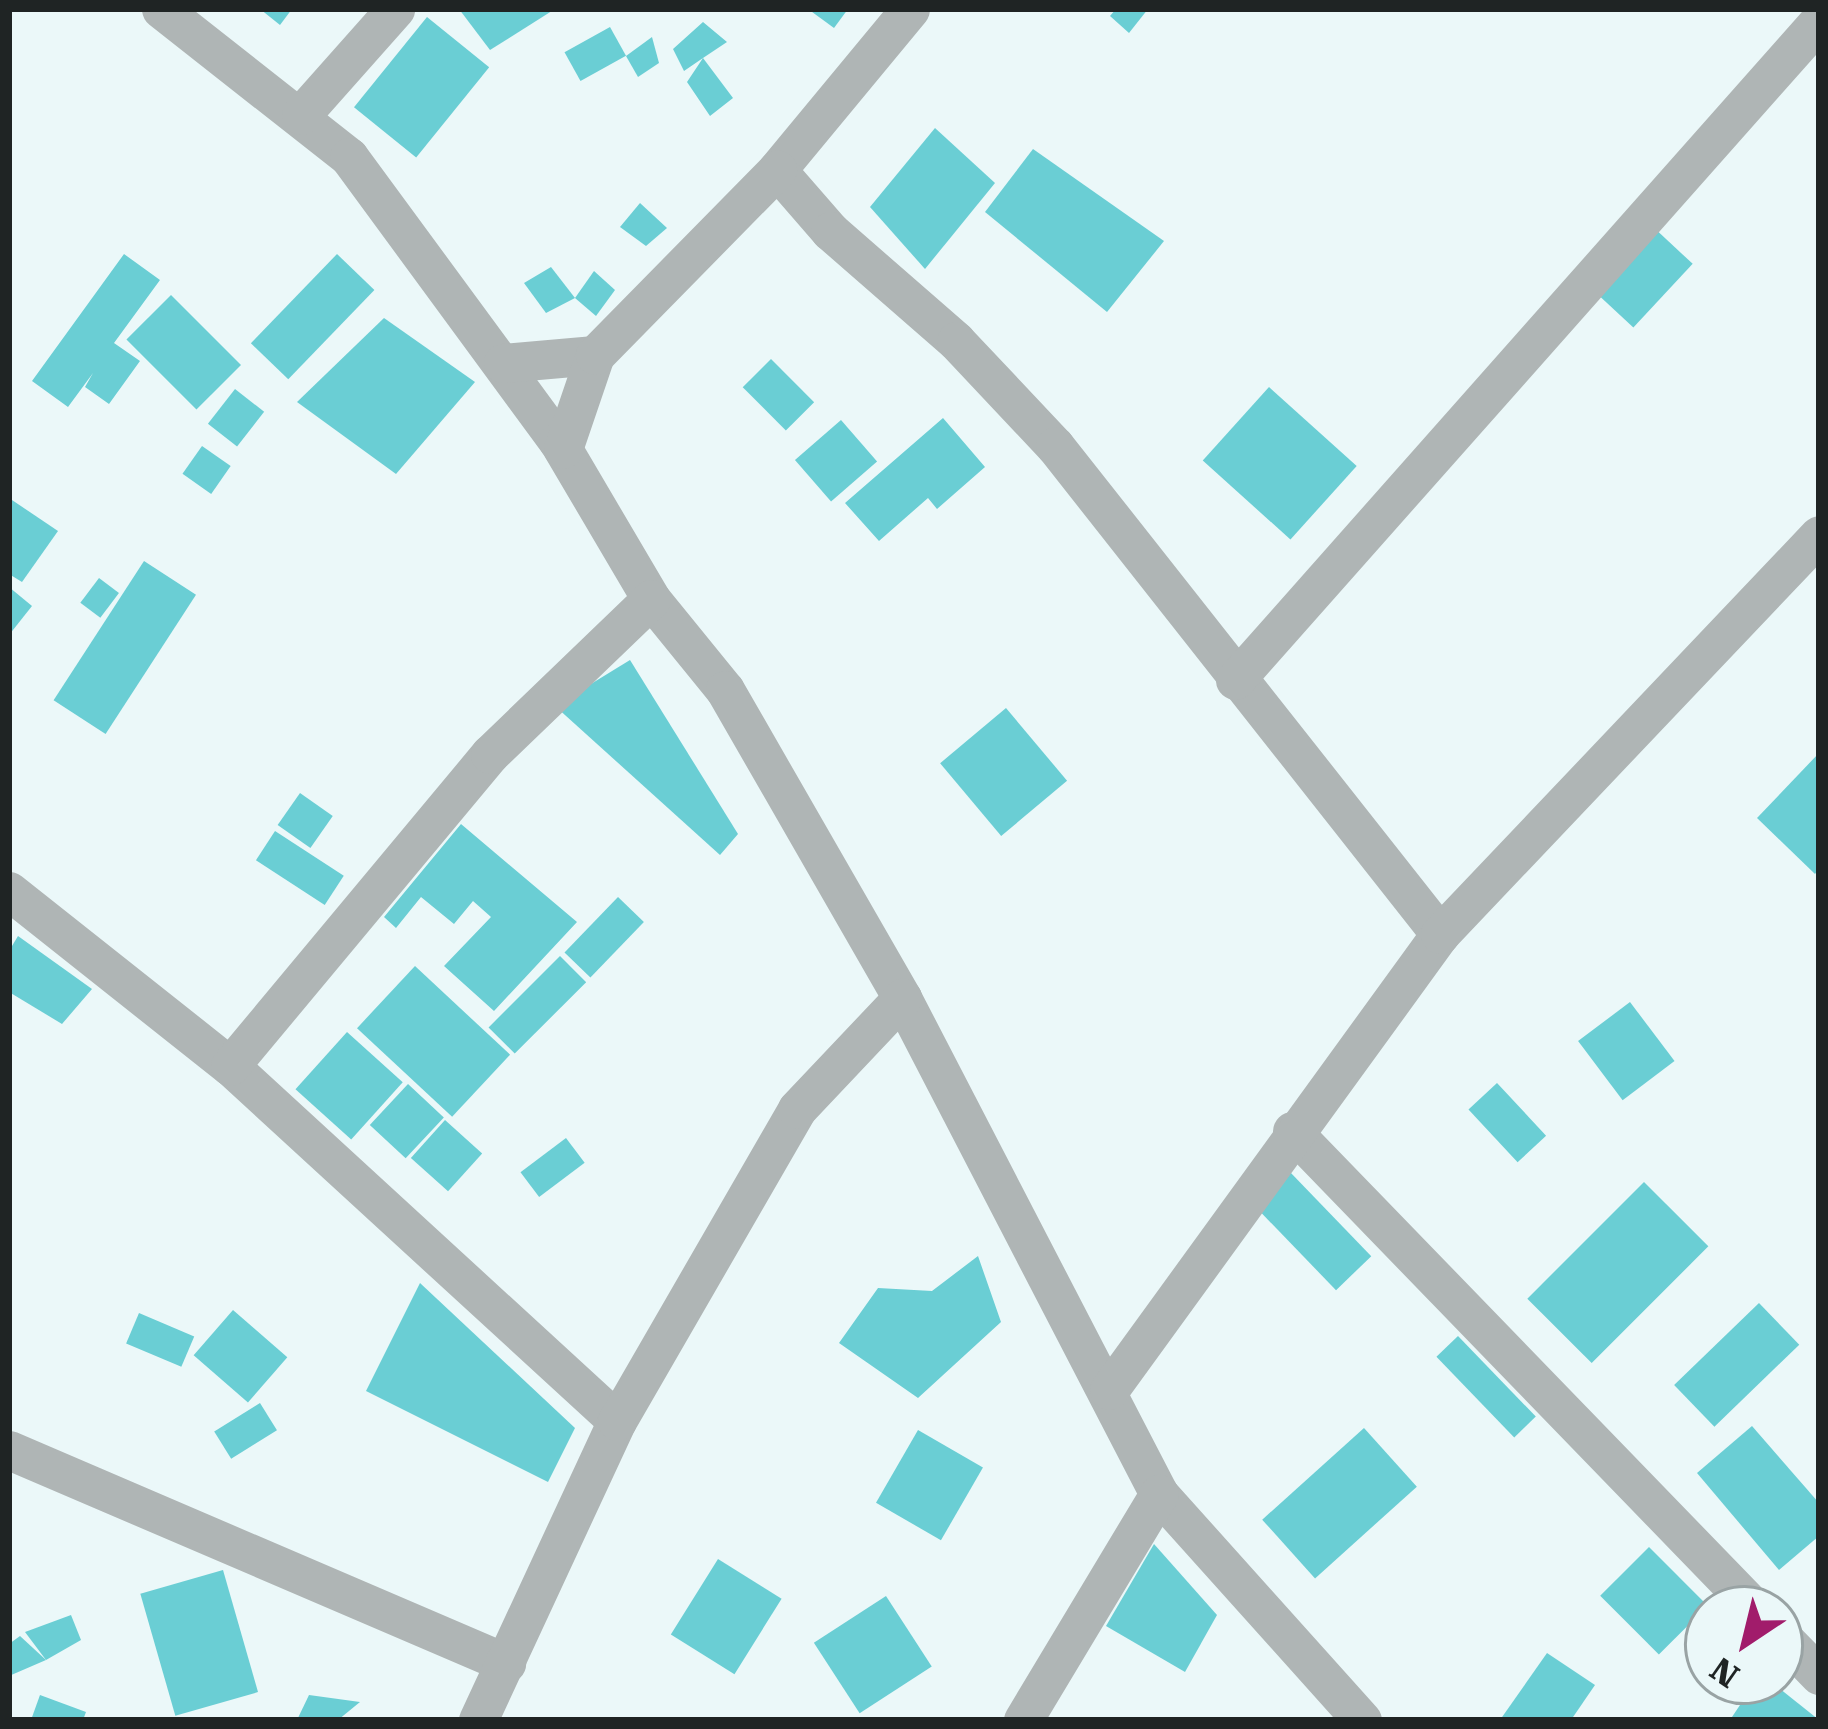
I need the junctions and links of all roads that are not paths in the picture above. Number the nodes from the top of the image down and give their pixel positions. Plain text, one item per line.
1 (161, 9) edge
2 (395, 9) edge
3 (910, 9) edge
4 (1819, 21) edge
5 (302, 115) junction
6 (777, 170) junction
7 (595, 355) junction
8 (503, 363) junction
9 (562, 449) junction
10 (1819, 535) edge
11 (651, 599) junction
12 (1235, 680) junction
13 (9, 891) edge
14 (1439, 934) junction
15 (902, 998) junction
16 (230, 1066) junction
17 (1292, 1130) junction
18 (1109, 1390) junction
19 (617, 1421) junction
20 (9, 1450) edge
21 (1159, 1494) junction
22 (1732, 1585) edge
23 (506, 1664) junction
24 (478, 1720) edge
25 (1023, 1720) edge
26 (1362, 1720) edge

1 - 5 street
2 - 5 street
3 - 6 street
4 - 12 street
5 - 8 street
6 - 7 street
6 - 12 street
7 - 8 street
7 - 9 street
8 - 9 street
9 - 11 street
10 - 14 street
11 - 15 street
11 - 16 street
12 - 14 street
13 - 16 street
14 - 17 street
15 - 18 street
15 - 19 street
16 - 19 street
17 - 18 street
17 - 22 street
18 - 21 street
19 - 23 street
20 - 23 street
21 - 25 street
21 - 26 street
23 - 24 street

